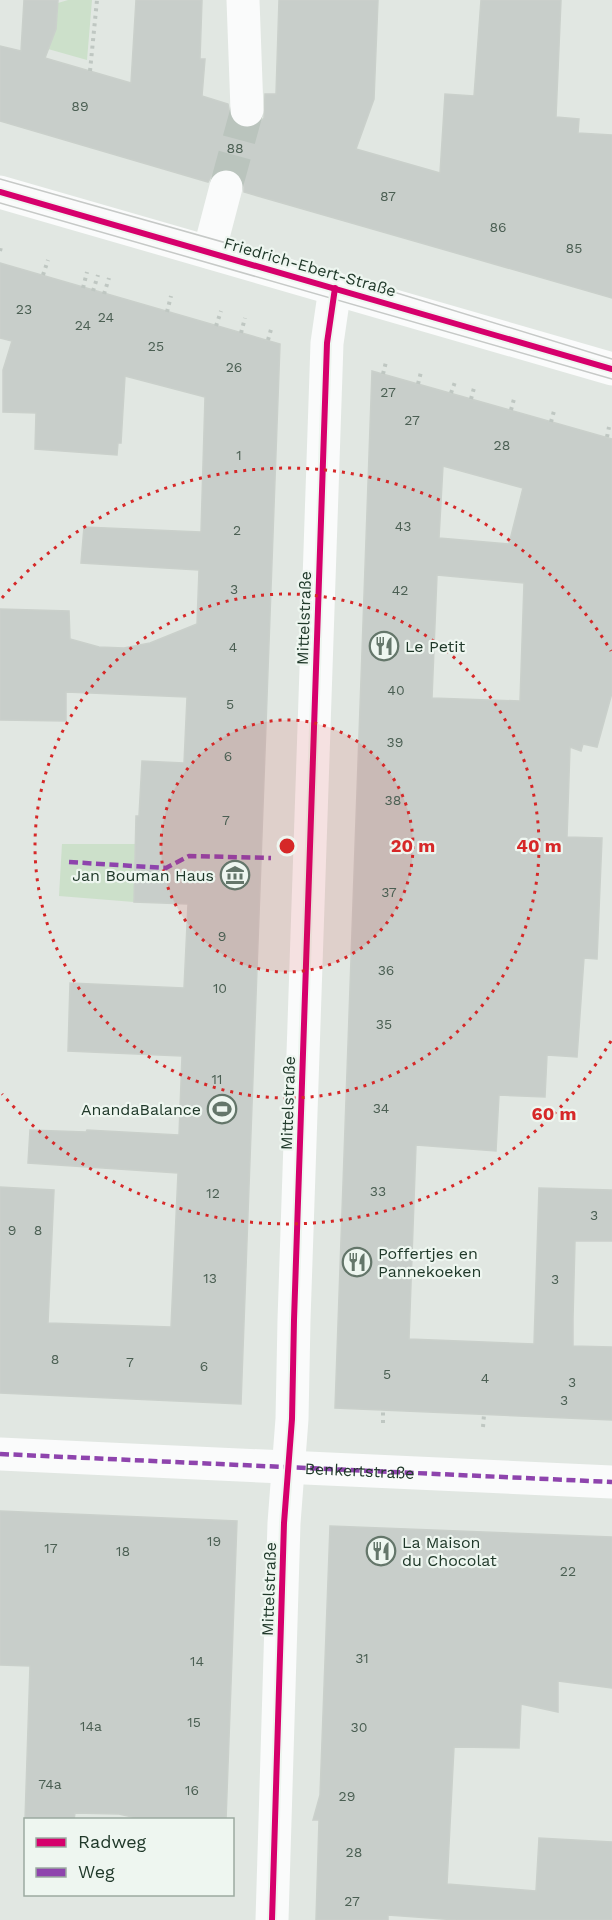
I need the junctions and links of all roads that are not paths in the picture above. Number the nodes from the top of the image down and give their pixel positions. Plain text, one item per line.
1 (243, 0) edge
2 (247, 110) tunnel mouth
3 (226, 187) tunnel mouth
4 (0, 192) edge
5 (209, 252) junction
6 (335, 288) junction
7 (612, 369) edge
8 (0, 1454) edge
9 (289, 1467) junction
10 (612, 1482) edge
11 (272, 1920) edge

1 - 2 street
3 - 5 street
4 - 5 street, Friedrich-Ebert-Straße
5 - 6 street, Friedrich-Ebert-Straße
6 - 7 street, Friedrich-Ebert-Straße
6 - 9 street, Mittelstraße
8 - 9 street, Benkertstraße
9 - 10 street, Benkertstraße
9 - 11 street, Mittelstraße

